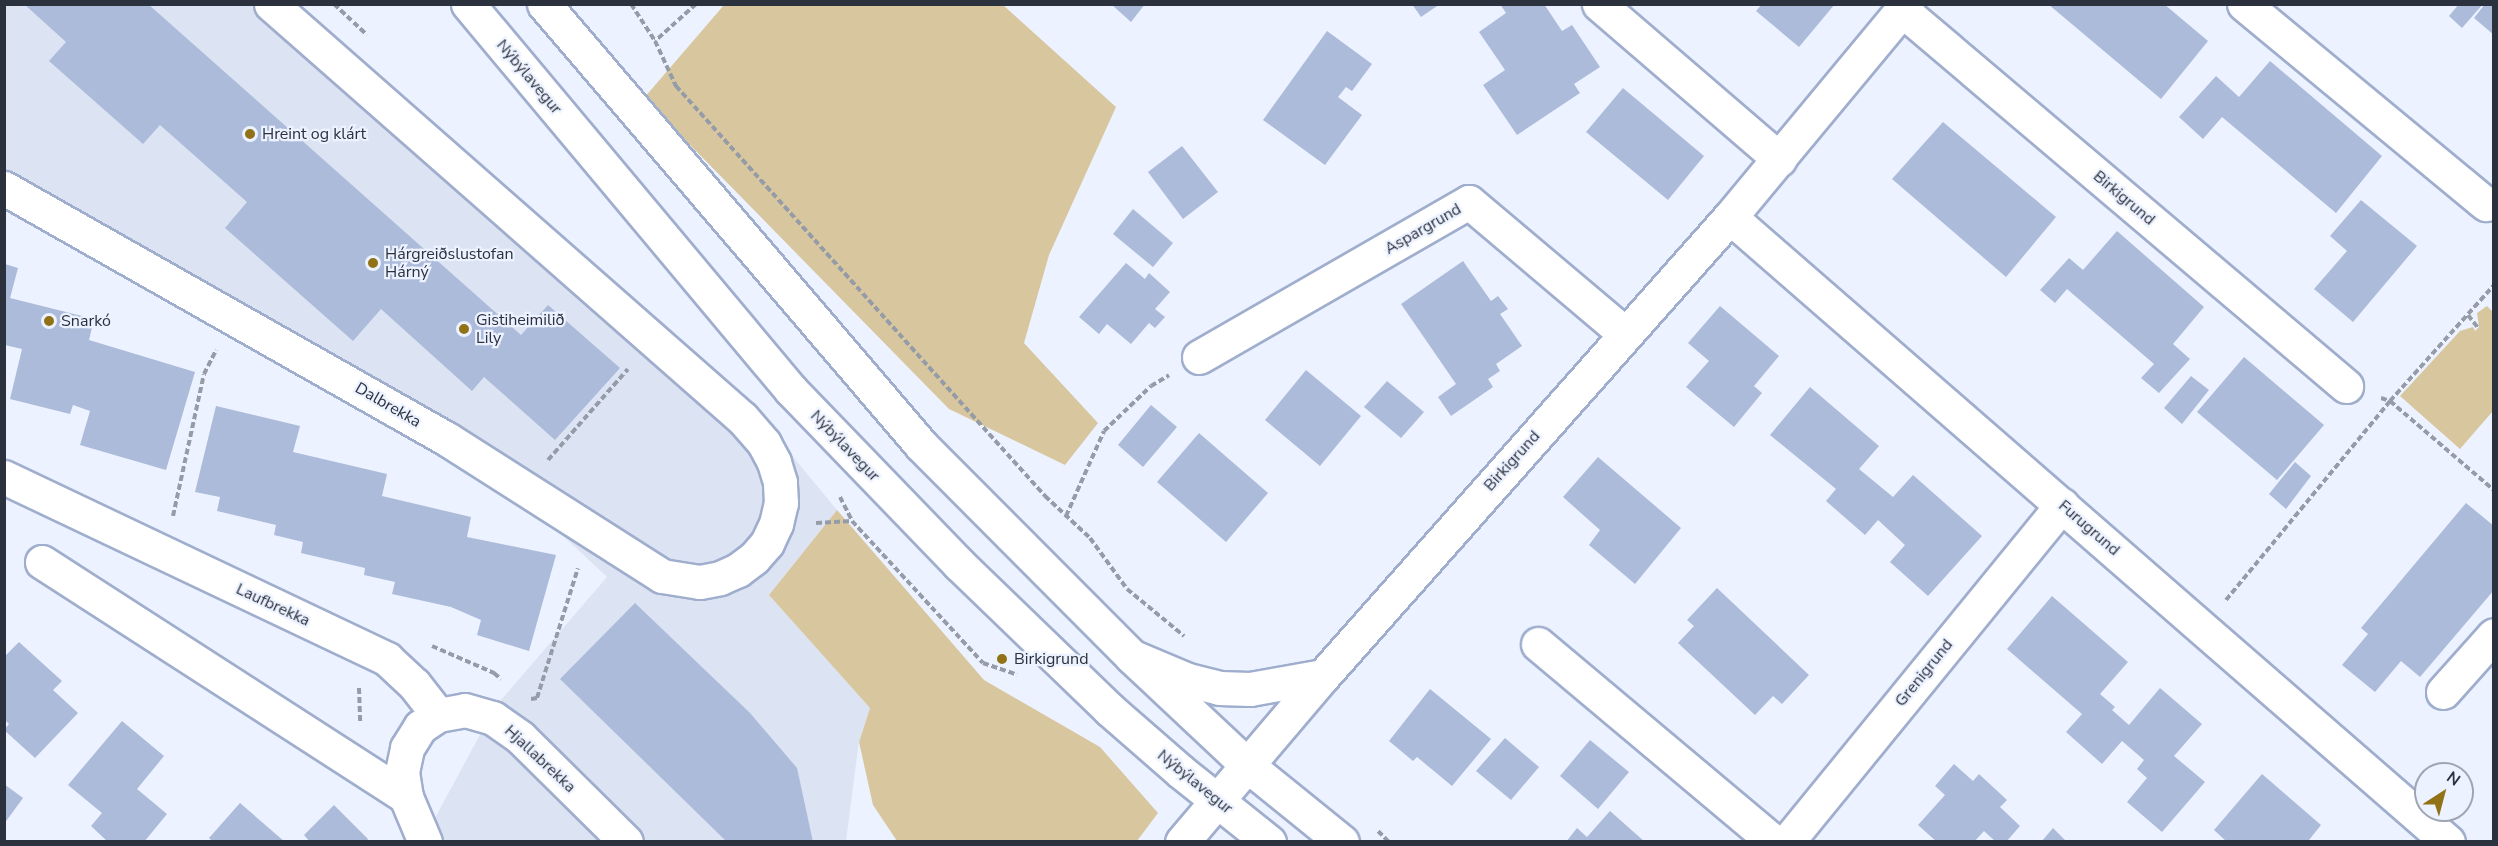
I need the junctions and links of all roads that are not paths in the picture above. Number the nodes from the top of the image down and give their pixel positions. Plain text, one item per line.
1 (271, 4) edge
2 (468, 4) edge
3 (544, 4) edge
4 (1599, 4) edge
5 (2244, 4) edge
6 (1905, 8) edge
7 (1779, 159) junction
8 (4, 188) edge
9 (2486, 204) dead end
10 (1730, 217) junction
11 (1625, 334) junction
12 (1200, 357) road end
13 (2346, 386) road end
14 (4, 477) edge
15 (2062, 505) junction
16 (42, 562) dead end
17 (2493, 635) edge
18 (1538, 644) dead end
19 (1132, 657) junction
20 (1323, 676) junction
21 (2443, 692) dead end
22 (438, 715) junction
23 (1247, 765) junction
24 (406, 797) junction
25 (1217, 800) junction
26 (425, 842) edge
27 (626, 842) edge
28 (1182, 842) edge
29 (1269, 842) edge
30 (1342, 842) edge
31 (1774, 842) edge
32 (1786, 842) edge
33 (2448, 842) edge

1 - 8 street, Dalbrekka
2 - 25 street, Nýbýlavegur
3 - 19 street
4 - 7 street
5 - 9 street
6 - 7 street, Birkigrund
6 - 13 street, Birkigrund
7 - 10 street, Birkigrund
10 - 11 street, Birkigrund
10 - 15 street, Furugrund
11 - 12 street, Aspargrund
11 - 20 street, Birkigrund
14 - 22 street, Laufbrekka
15 - 32 street, Grenigrund
15 - 33 street, Furugrund
16 - 24 street
17 - 21 street
18 - 31 street
19 - 20 street
19 - 23 street
20 - 23 street, Birkigrund
22 - 24 street
22 - 27 street, Hjallabrekka
23 - 25 street
23 - 30 street
24 - 26 street
25 - 28 street
25 - 29 street, Nýbýlavegur

